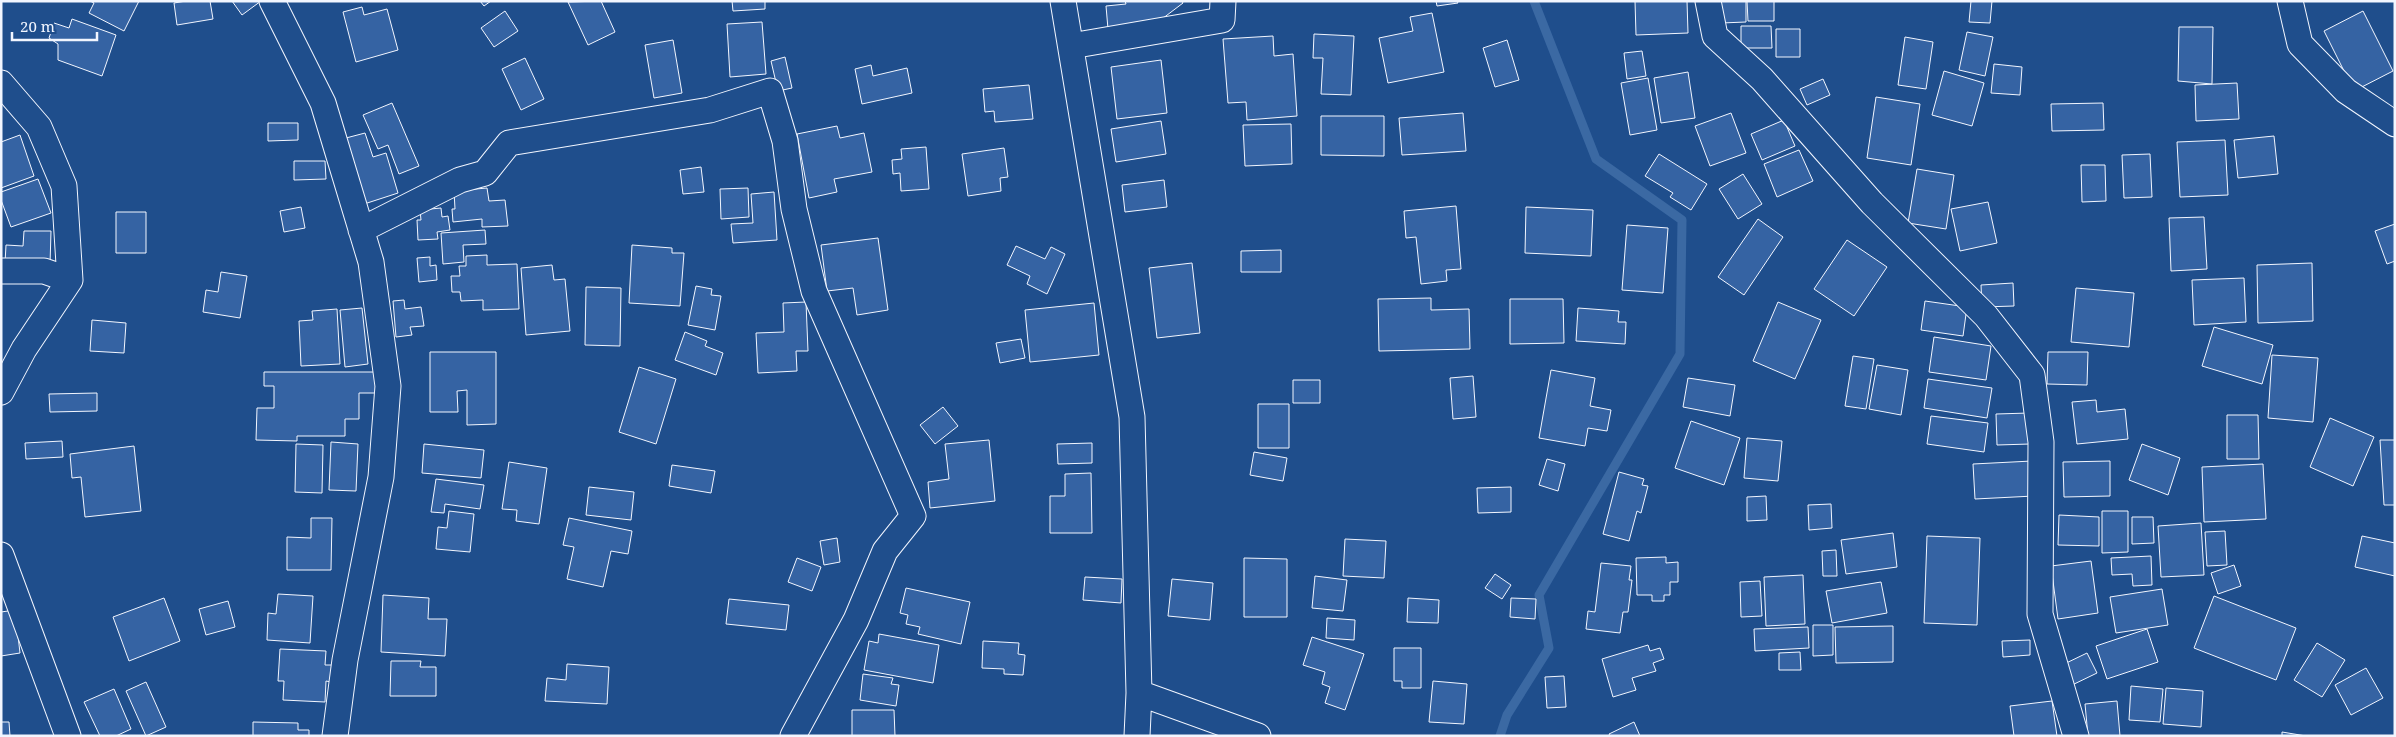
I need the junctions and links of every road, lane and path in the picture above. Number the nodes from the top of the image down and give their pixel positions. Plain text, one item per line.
1 (272, 1) edge
2 (1063, 1) edge
3 (1223, 1) edge
4 (1708, 1) edge
5 (2290, 1) edge
6 (1071, 46) junction
7 (1, 82) edge
8 (2395, 124) edge
9 (361, 230) junction
10 (1, 271) edge
11 (70, 280) junction
12 (1, 392) edge
13 (1, 555) edge
14 (1140, 693) junction
15 (68, 736) edge
16 (335, 736) edge
17 (793, 736) edge
18 (1138, 736) edge
19 (1258, 736) edge
20 (2076, 736) edge

1 - 9 street
2 - 6 street
3 - 6 street
4 - 20 street
5 - 8 street
6 - 14 street
7 - 11 street
9 - 16 street
9 - 17 street
10 - 11 street
11 - 12 street
13 - 15 street
14 - 18 street
14 - 19 street

